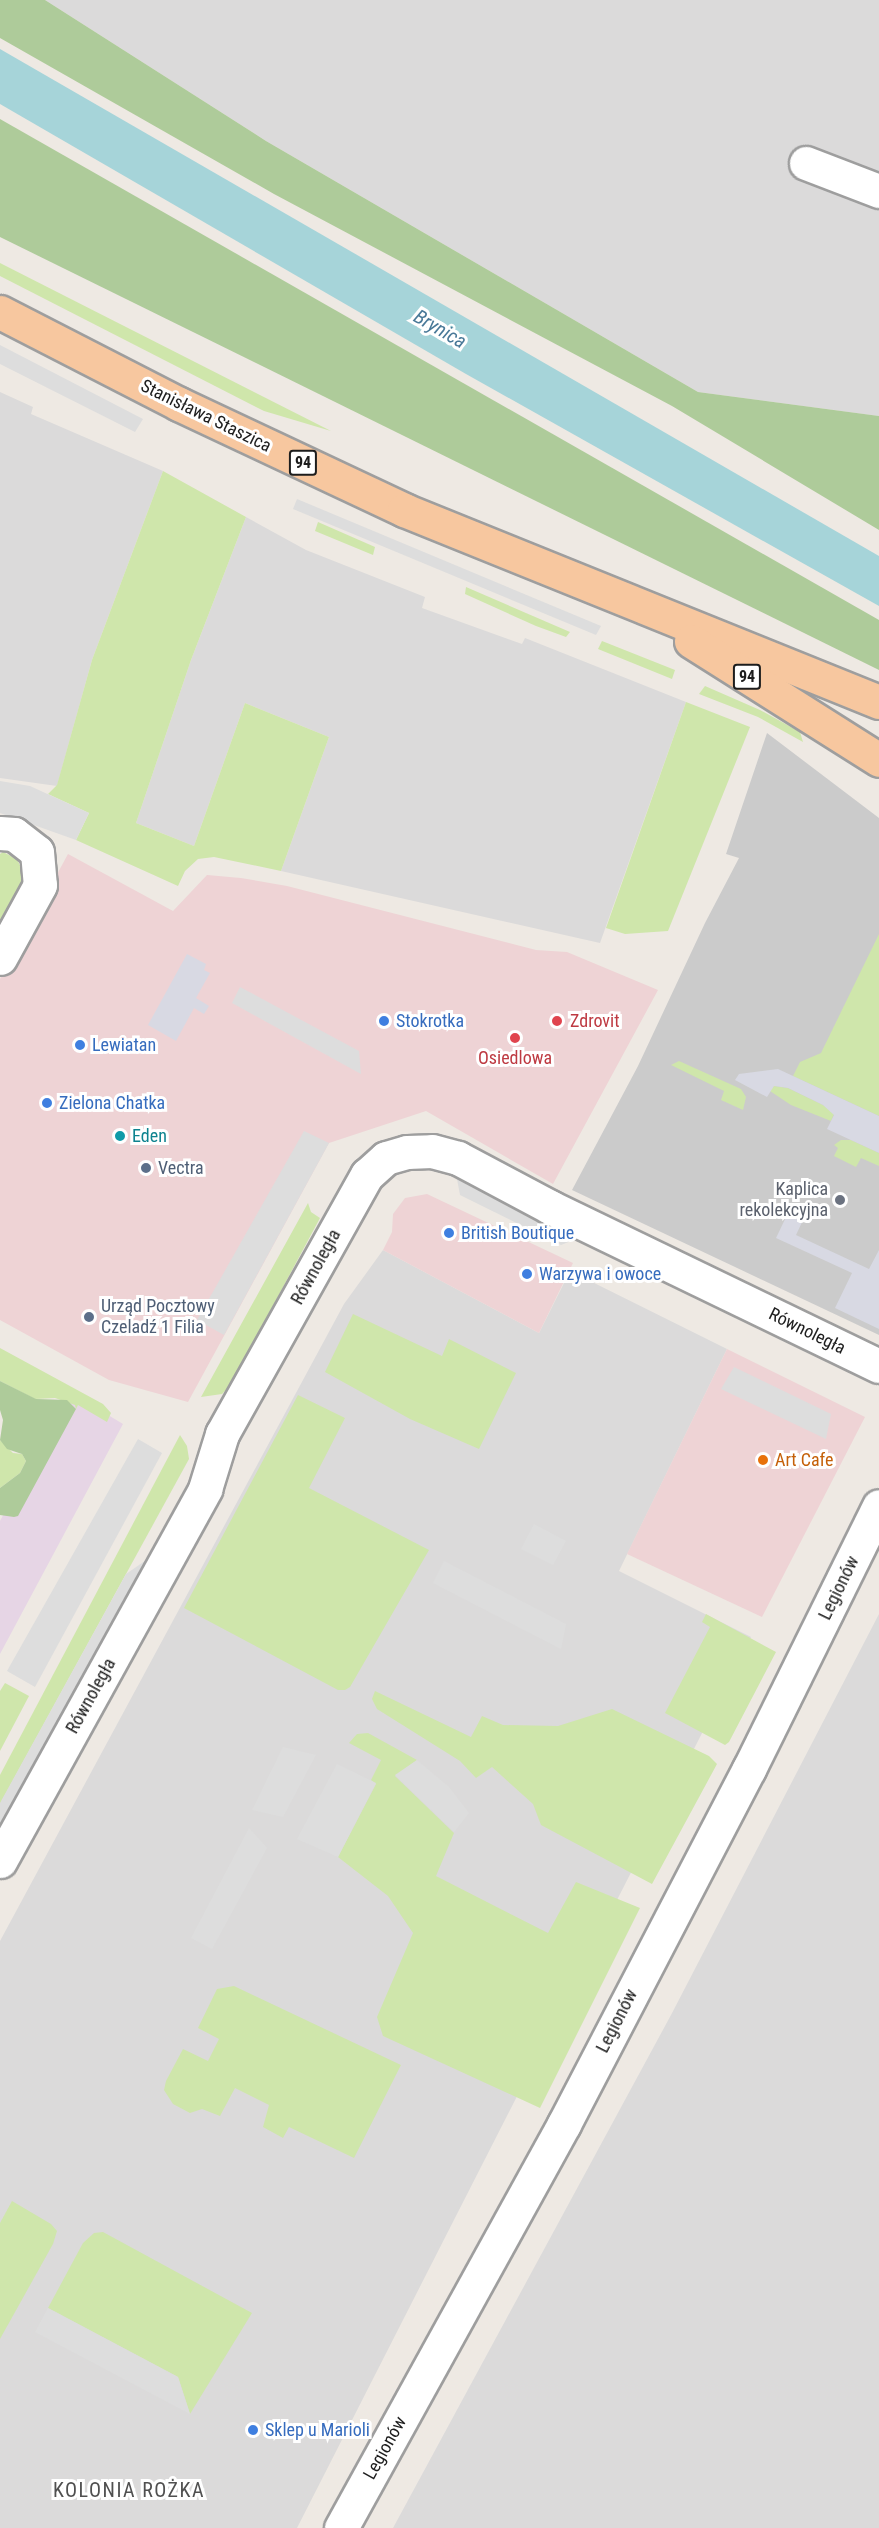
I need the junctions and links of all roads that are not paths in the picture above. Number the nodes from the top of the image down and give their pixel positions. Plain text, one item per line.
1 (806, 163) dead end
2 (879, 191) edge
3 (0, 312) edge
4 (615, 594) junction
5 (879, 702) edge
6 (879, 760) edge
7 (0, 833) edge
8 (0, 958) edge
9 (879, 1366) edge
10 (879, 1506) edge
11 (0, 1861) edge
12 (341, 2528) edge

1 - 2 street
3 - 4 main road, Stanisława Staszica / 94
4 - 5 main road, Stanisława Staszica / 94
4 - 6 main road, Stanisława Staszica / 94
7 - 8 street
9 - 11 street, Równoległa
10 - 12 street, Legionów

